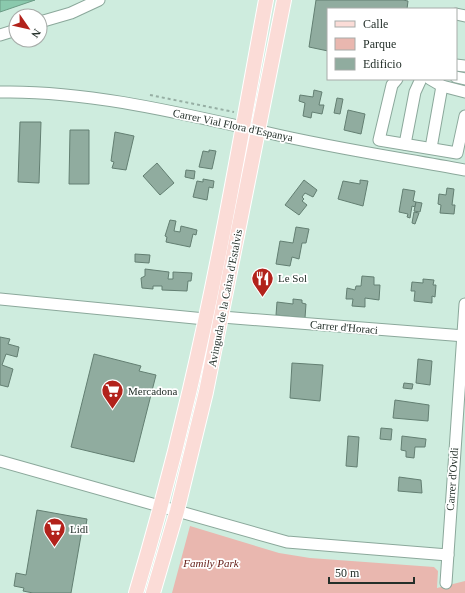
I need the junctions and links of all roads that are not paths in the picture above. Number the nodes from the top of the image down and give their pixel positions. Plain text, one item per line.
1 (99, 0) edge
2 (266, 0) edge
3 (284, 0) edge
4 (48, 20) edge
5 (396, 80) edge
6 (421, 80) edge
7 (432, 80) edge
8 (442, 86) junction
9 (0, 92) edge
10 (465, 92) edge
11 (465, 116) edge
12 (243, 127) junction
13 (258, 131) junction
14 (405, 144) junction
15 (431, 148) junction
16 (465, 170) edge
17 (0, 300) edge
18 (465, 304) edge
19 (222, 317) junction
20 (205, 319) junction
21 (463, 336) edge
22 (0, 461) edge
23 (161, 507) junction
24 (177, 511) junction
25 (448, 554) junction
26 (446, 582) dead end
27 (136, 593) edge
28 (153, 593) edge

1 - 4 street
2 - 12 main road, Avinguda de la Caixa d'Estalvis
3 - 13 main road, Avinguda de la Caixa d'Estalvis
5 - 14 street
6 - 14 street
7 - 8 street
8 - 10 street
8 - 15 street
9 - 12 street, Carrer Vial Flora d'Espanya
11 - 15 street
12 - 13 street, Carrer Vial Flora d'Espanya
12 - 20 main road, Avinguda de la Caixa d'Estalvis
13 - 16 street, Carrer Vial Flora d'Espanya
13 - 19 main road, Avinguda de la Caixa d'Estalvis
14 - 15 street
17 - 20 street
18 - 21 street, Carrer d'Ovidi
19 - 21 street, Carrer d'Horaci
19 - 24 main road, Avinguda de la Caixa d'Estalvis
20 - 23 main road, Avinguda de la Caixa d'Estalvis
21 - 25 street, Carrer d'Ovidi
22 - 23 street
23 - 24 street
23 - 27 main road, Avinguda de la Caixa d'Estalvis
24 - 25 street
24 - 28 main road, Avinguda de la Caixa d'Estalvis
25 - 26 street, Carrer d'Ovidi

